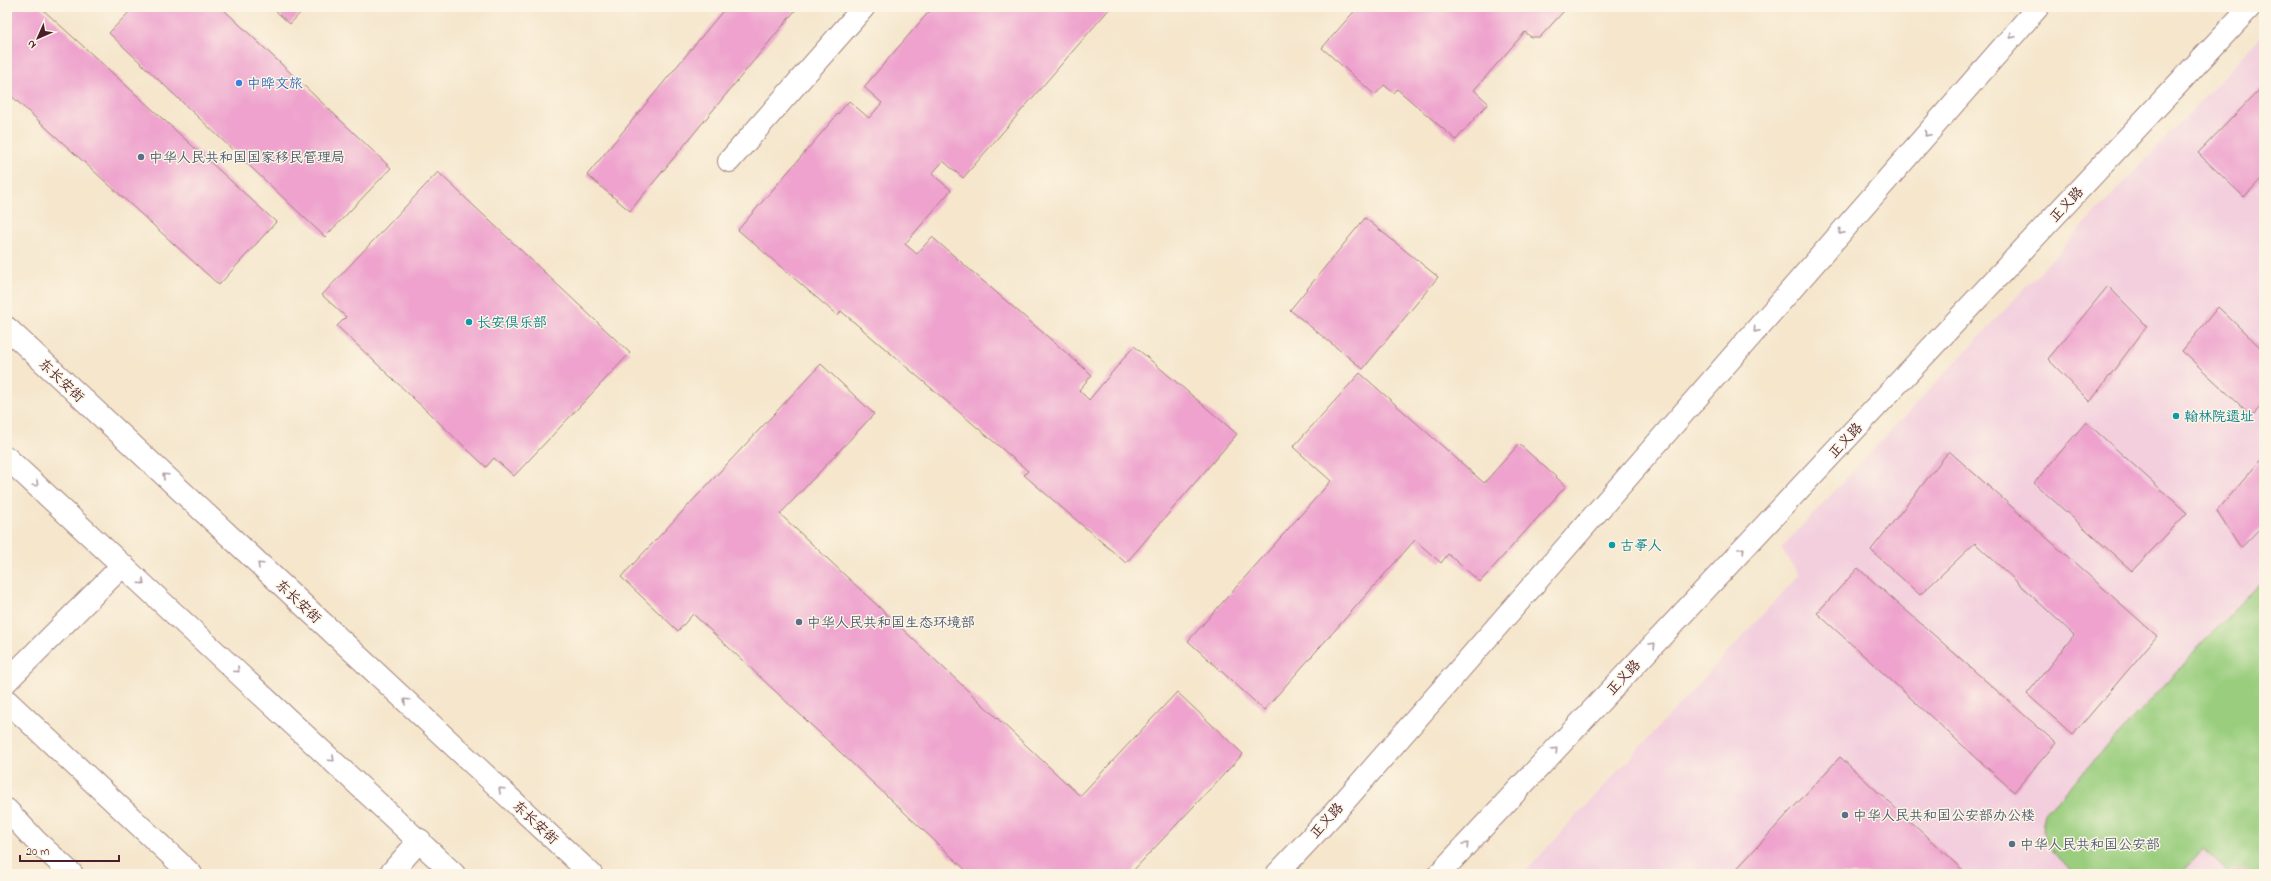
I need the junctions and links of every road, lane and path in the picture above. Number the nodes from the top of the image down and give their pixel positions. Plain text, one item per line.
1 (864, 7) edge
2 (2038, 7) edge
3 (2250, 7) edge
4 (729, 161) dead end
5 (7, 328) edge
6 (7, 458) edge
7 (123, 565) junction
8 (7, 681) edge
9 (7, 701) edge
10 (7, 810) edge
11 (420, 840) junction
12 (72, 874) edge
13 (191, 874) edge
14 (390, 874) edge
15 (454, 874) edge
16 (591, 874) edge
17 (1277, 874) edge
18 (1440, 874) edge

1 - 4 main road
2 -> 17 main road, 正义路
18 -> 3 main road, 正义路
16 -> 5 main road, 东长安街
6 -> 7 main road
7 - 8 main road
7 -> 11 main road
9 - 13 main road
10 - 12 main road
11 - 14 main road
11 - 15 main road

